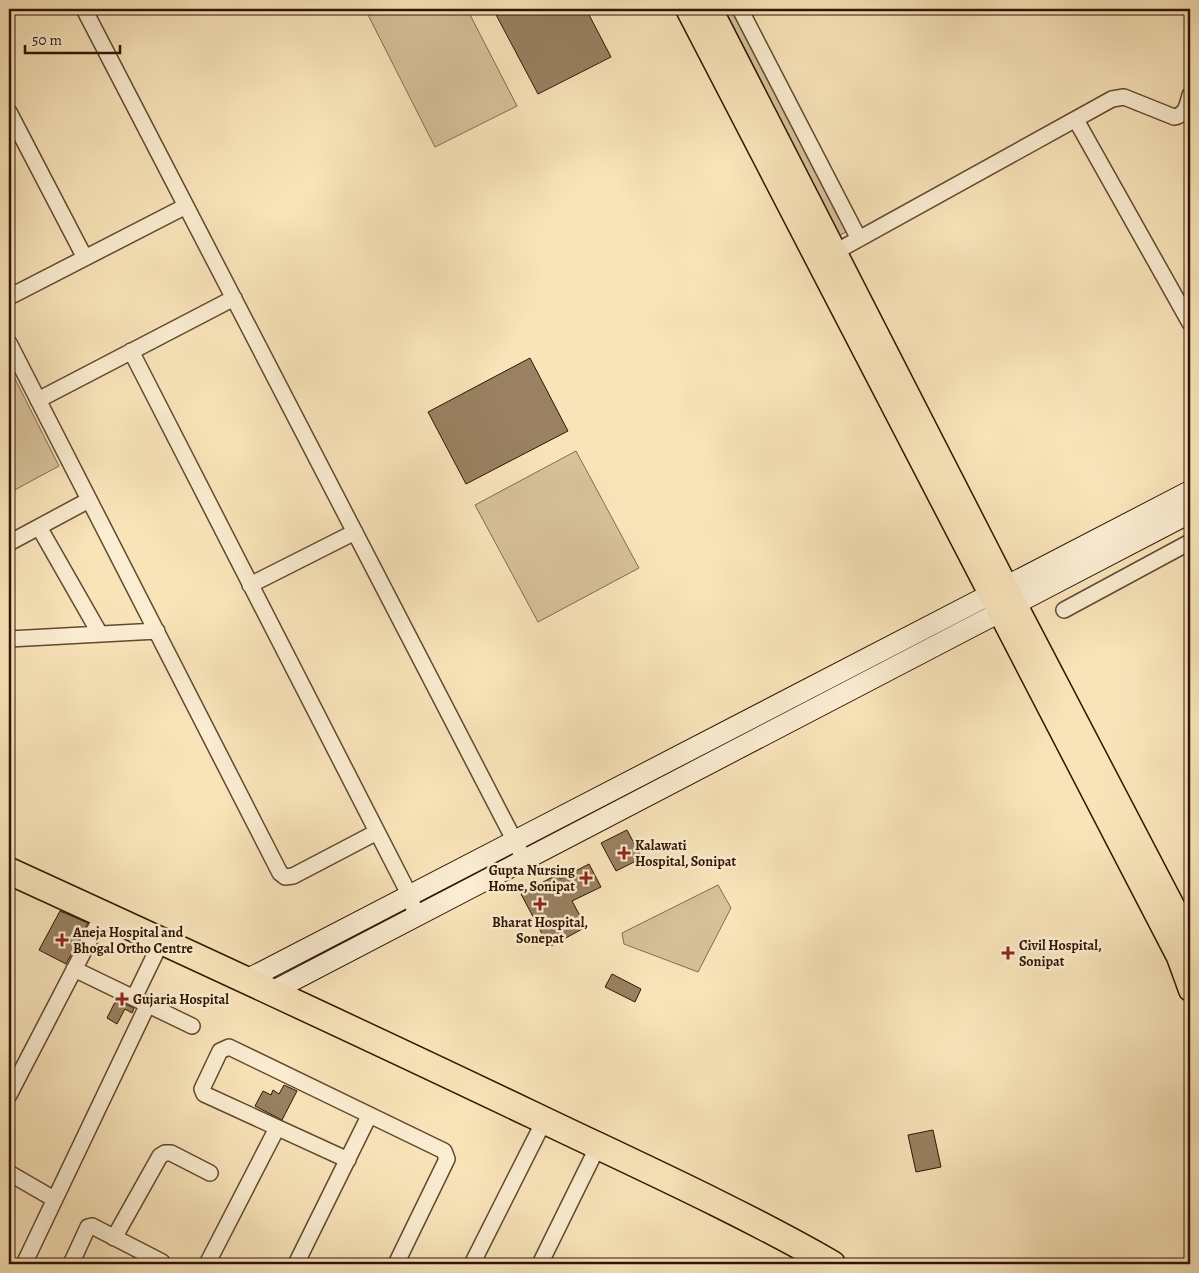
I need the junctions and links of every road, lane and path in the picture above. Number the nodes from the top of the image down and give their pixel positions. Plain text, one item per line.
1 (84, 9) edge
2 (687, 9) edge
3 (711, 9) edge
4 (740, 9) edge
5 (1190, 95) edge
6 (9, 112) edge
7 (1076, 120) junction
8 (186, 206) junction
9 (859, 239) junction
10 (826, 257) junction
11 (85, 258) junction
12 (9, 297) edge
13 (234, 298) junction
14 (1190, 323) edge
15 (9, 343) edge
16 (131, 352) junction
17 (38, 400) junction
18 (1190, 491) edge
19 (90, 500) junction
20 (1190, 513) edge
21 (39, 527) junction
22 (355, 532) junction
23 (1190, 542) edge
24 (9, 543) edge
25 (250, 585) junction
26 (1002, 599) junction
27 (1064, 610) dead end
28 (157, 631) junction
29 (100, 634) junction
30 (9, 639) edge
31 (377, 832) junction
32 (515, 841) junction
33 (524, 859) junction
34 (9, 871) edge
35 (410, 896) junction
36 (103, 914) junction
37 (416, 916) junction
38 (1190, 938) edge
39 (162, 940) junction
40 (74, 969) junction
41 (248, 980) junction
42 (1190, 990) edge
43 (273, 991) junction
44 (141, 1001) junction
45 (192, 1026) dead end
46 (9, 1095) edge
47 (369, 1116) junction
48 (544, 1121) junction
49 (277, 1128) junction
50 (598, 1146) junction
51 (348, 1160) junction
52 (9, 1173) edge
53 (210, 1174) dead end
54 (54, 1199) junction
55 (114, 1238) junction
56 (806, 1258) edge
57 (162, 1262) dead end
58 (24, 1264) edge
59 (71, 1264) edge
60 (207, 1264) edge
61 (296, 1264) edge
62 (396, 1264) edge
63 (472, 1264) edge
64 (540, 1264) edge
65 (832, 1264) edge

1 - 8 street
2 - 10 main road
3 - 10 main road
4 - 9 street
5 - 7 street
6 - 11 street
7 - 9 street
7 - 14 street
8 - 11 street
8 - 13 street
9 - 10 street
10 - 26 main road
11 - 12 street
13 - 16 street
13 - 22 street
15 - 17 street
16 - 17 street
16 - 25 street
17 - 19 street
18 - 26 street
19 - 21 street
19 - 28 street
20 - 26 street
21 - 24 street
21 - 29 street
22 - 25 street
22 - 32 street
23 - 27 street
25 - 31 street
26 - 32 street
26 - 33 street
26 - 38 main road
26 - 42 main road
28 - 29 street
28 - 31 street
29 - 30 street
31 - 35 street
32 - 33 street
32 - 35 street
33 - 37 street
34 - 36 highway
35 - 37 street
35 - 41 street
36 - 39 highway
36 - 40 street
37 - 43 street
39 - 41 highway
39 - 44 street
40 - 44 street
40 - 46 street
41 - 43 highway
43 - 48 highway
44 - 45 street
44 - 54 street
47 - 49 street
47 - 51 street
47 - 62 street
48 - 50 highway
48 - 63 street
49 - 51 street
49 - 60 street
50 - 56 highway
50 - 64 street
51 - 61 street
52 - 54 street
53 - 55 street
54 - 58 street
55 - 57 street
55 - 59 street
56 - 65 highway

